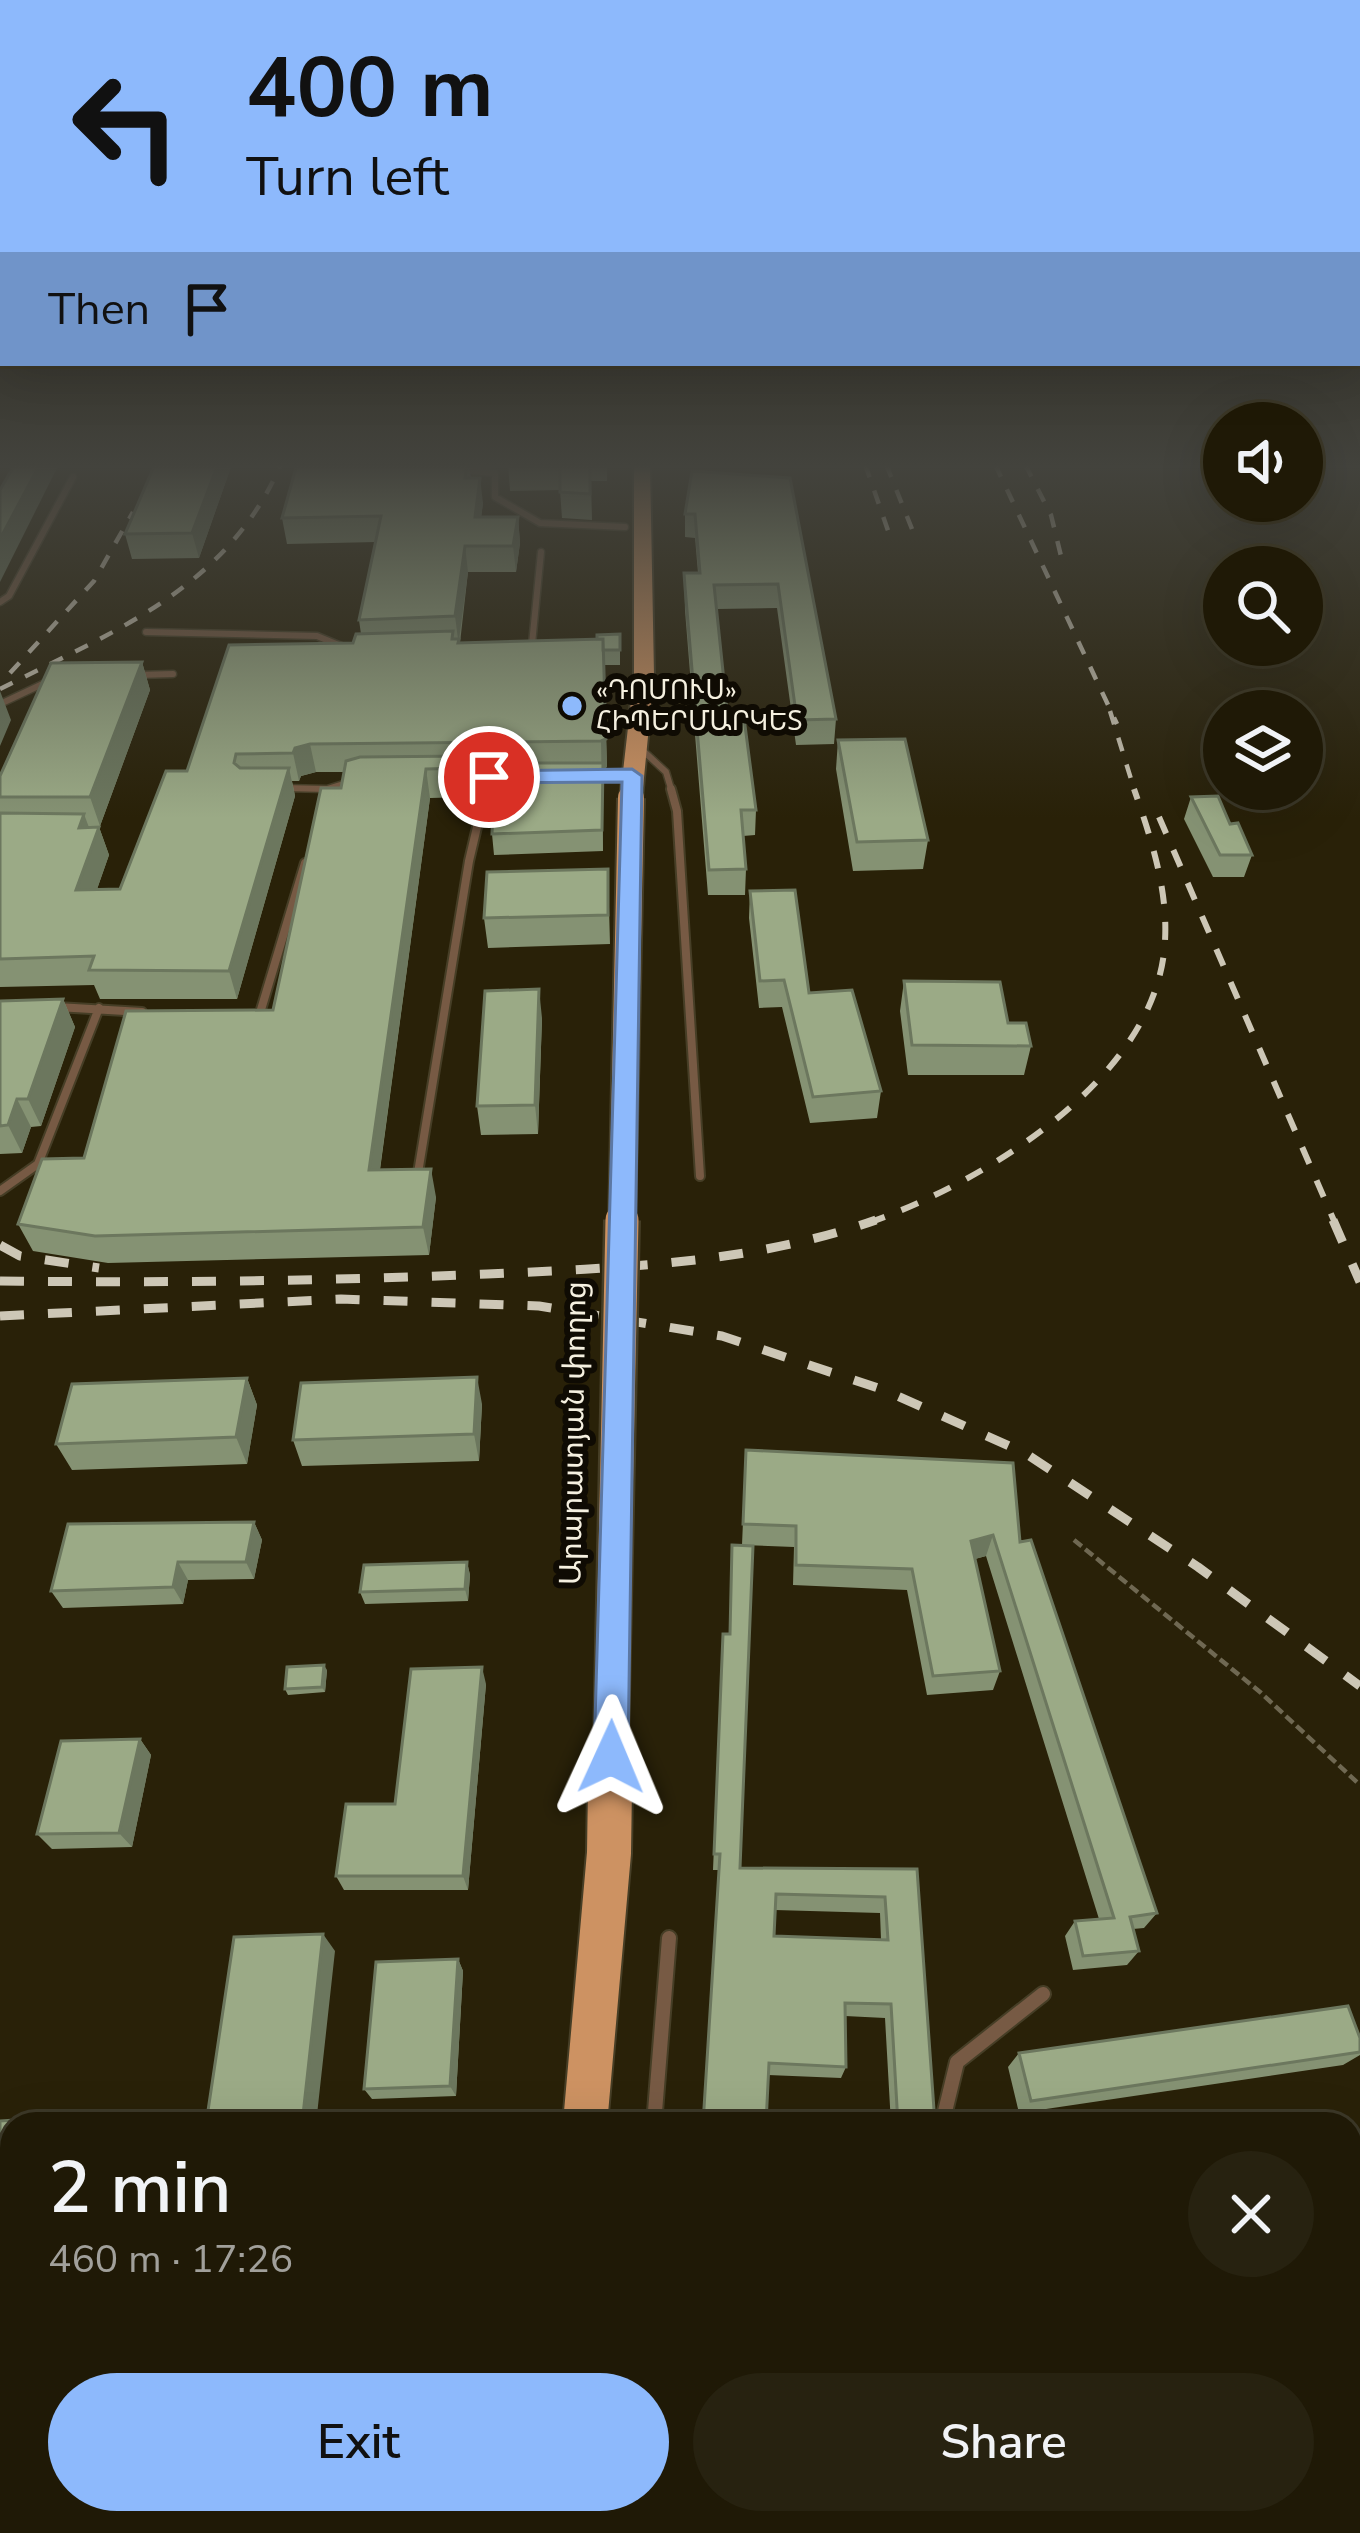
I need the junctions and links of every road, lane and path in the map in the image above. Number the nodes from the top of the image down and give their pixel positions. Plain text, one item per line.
1 (538, 582) edge
2 (625, 582) edge
3 (643, 582) edge
4 (146, 632) dead end
5 (549, 643) edge
6 (532, 644) junction
7 (512, 646) edge
8 (360, 654) edge
9 (173, 674) dead end
10 (131, 675) edge
11 (41, 698) edge
12 (0, 704) edge
13 (634, 743) junction
14 (469, 777) edge
15 (489, 777) junction
16 (586, 777) edge
17 (364, 778) edge
18 (539, 778) edge
19 (632, 786) junction
20 (268, 788) edge
21 (328, 789) junction
22 (321, 812) edge
23 (307, 856) edge
24 (40, 1006) edge
25 (99, 1008) junction
26 (163, 1015) edge
27 (249, 1019) edge
28 (700, 1176) dead end
29 (417, 1178) edge
30 (0, 1191) edge
31 (1074, 1540) dead end
32 (1360, 1785) edge
33 (668, 1938) dead end
34 (1043, 1994) dead end
35 (586, 2112) edge
36 (655, 2112) edge
37 (945, 2112) edge

1 - 6 lane
2 - 13 main road, Արարատյան փողոց
3 - 13 main road, Արարատյան փողոց
4 - 8 lane
5 - 6 lane
6 - 7 lane
9 - 10 lane
11 - 12 lane
13 - 19 main road, Արարատյան փողոց
13 - 28 lane
14 - 15 lane
15 - 18 lane
15 - 29 lane
16 - 19 lane
17 - 21 lane
19 - 35 main road, Արարատյան փողոց, bridge
20 - 21 lane
21 - 22 lane
23 - 27 lane
24 - 25 lane
25 - 26 lane
25 - 30 lane
31 - 32 path
33 - 36 lane
34 - 37 lane

